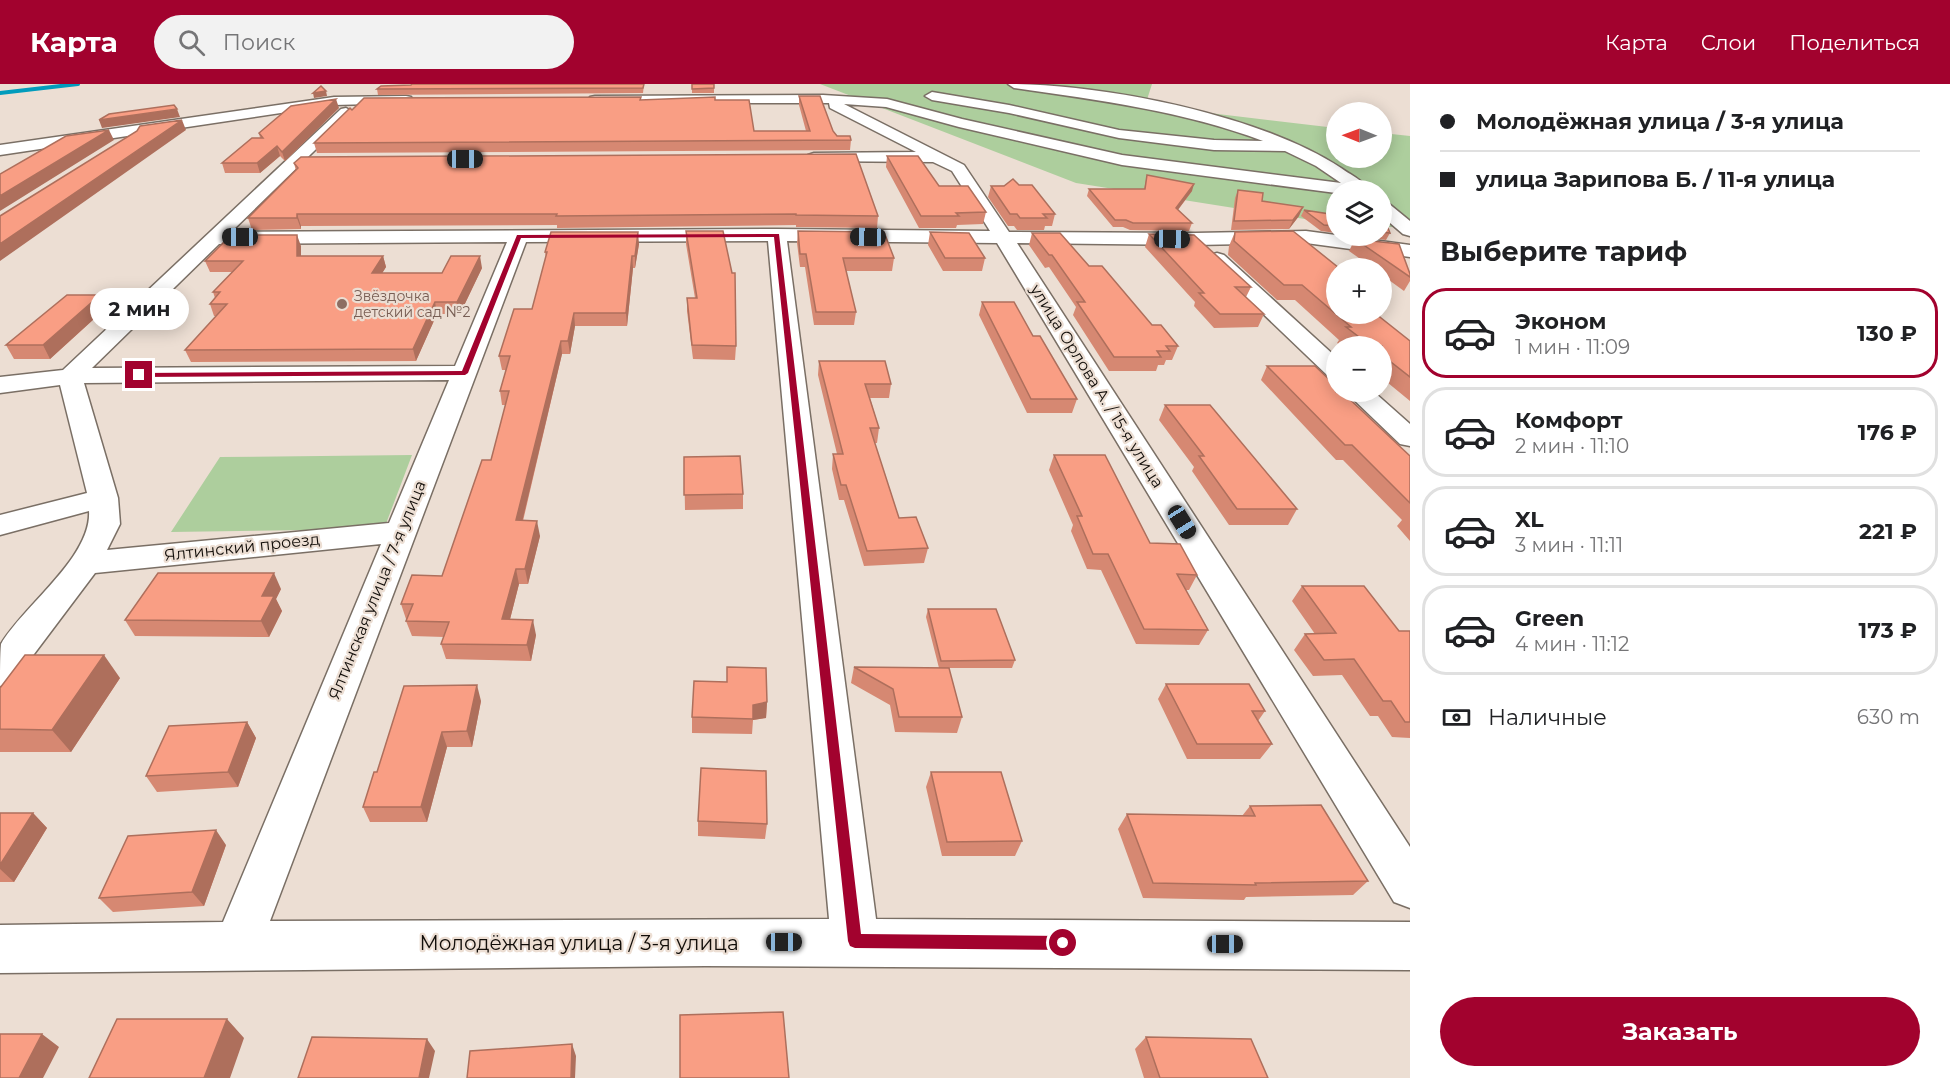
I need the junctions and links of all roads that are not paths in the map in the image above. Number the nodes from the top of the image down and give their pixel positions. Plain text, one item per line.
1 (1014, 84) edge
2 (880, 88) dead end
3 (900, 91) dead end
4 (922, 95) dead end
5 (823, 99) junction
6 (358, 100) junction
7 (417, 100) edge
8 (584, 100) edge
9 (146, 129) junction
10 (1292, 146) junction
11 (116, 147) edge
12 (0, 150) edge
13 (941, 157) junction
14 (798, 158) edge
15 (299, 160) junction
16 (323, 160) edge
17 (1348, 180) edge
18 (1326, 186) edge
19 (1392, 215) edge
20 (1410, 230) edge
21 (519, 236) junction
22 (777, 236) junction
23 (217, 238) junction
24 (1004, 238) junction
25 (1196, 240) junction
26 (1410, 251) edge
27 (1326, 361) edge
28 (465, 373) junction
29 (70, 376) junction
30 (0, 385) edge
31 (1371, 402) edge
32 (1410, 438) edge
33 (103, 498) junction
34 (0, 525) edge
35 (400, 532) junction
36 (85, 563) junction
37 (0, 672) edge
38 (1410, 887) edge
39 (855, 941) junction
40 (237, 945) junction
41 (1410, 946) edge
42 (0, 950) edge

1 - 10 street
2 - 3 street
4 - 10 street
5 - 8 street
5 - 13 street, улица Орлова А. / 15-я улица
5 - 18 street
6 - 7 street
6 - 9 street
6 - 15 street
9 - 11 street
9 - 12 street
10 - 17 street
13 - 14 street
13 - 24 street, улица Орлова А. / 15-я улица
15 - 16 street
15 - 23 street
19 - 20 street
21 - 22 street
21 - 23 street
21 - 28 street, Ялтинская улица / 7-я улица
22 - 24 street
22 - 39 street
23 - 29 street
24 - 25 street
24 - 38 street, улица Орлова А. / 15-я улица
25 - 26 street
25 - 27 street
28 - 29 street
28 - 35 street, Ялтинская улица / 7-я улица
29 - 30 street
29 - 33 street
31 - 32 street
33 - 34 street
33 - 36 street
35 - 36 street, Ялтинский проезд
35 - 40 street, Ялтинская улица / 7-я улица
36 - 37 street
39 - 40 street, Молодёжная улица / 3-я улица
39 - 41 street, Молодёжная улица / 3-я улица
40 - 42 street, Молодёжная улица / 3-я улица

